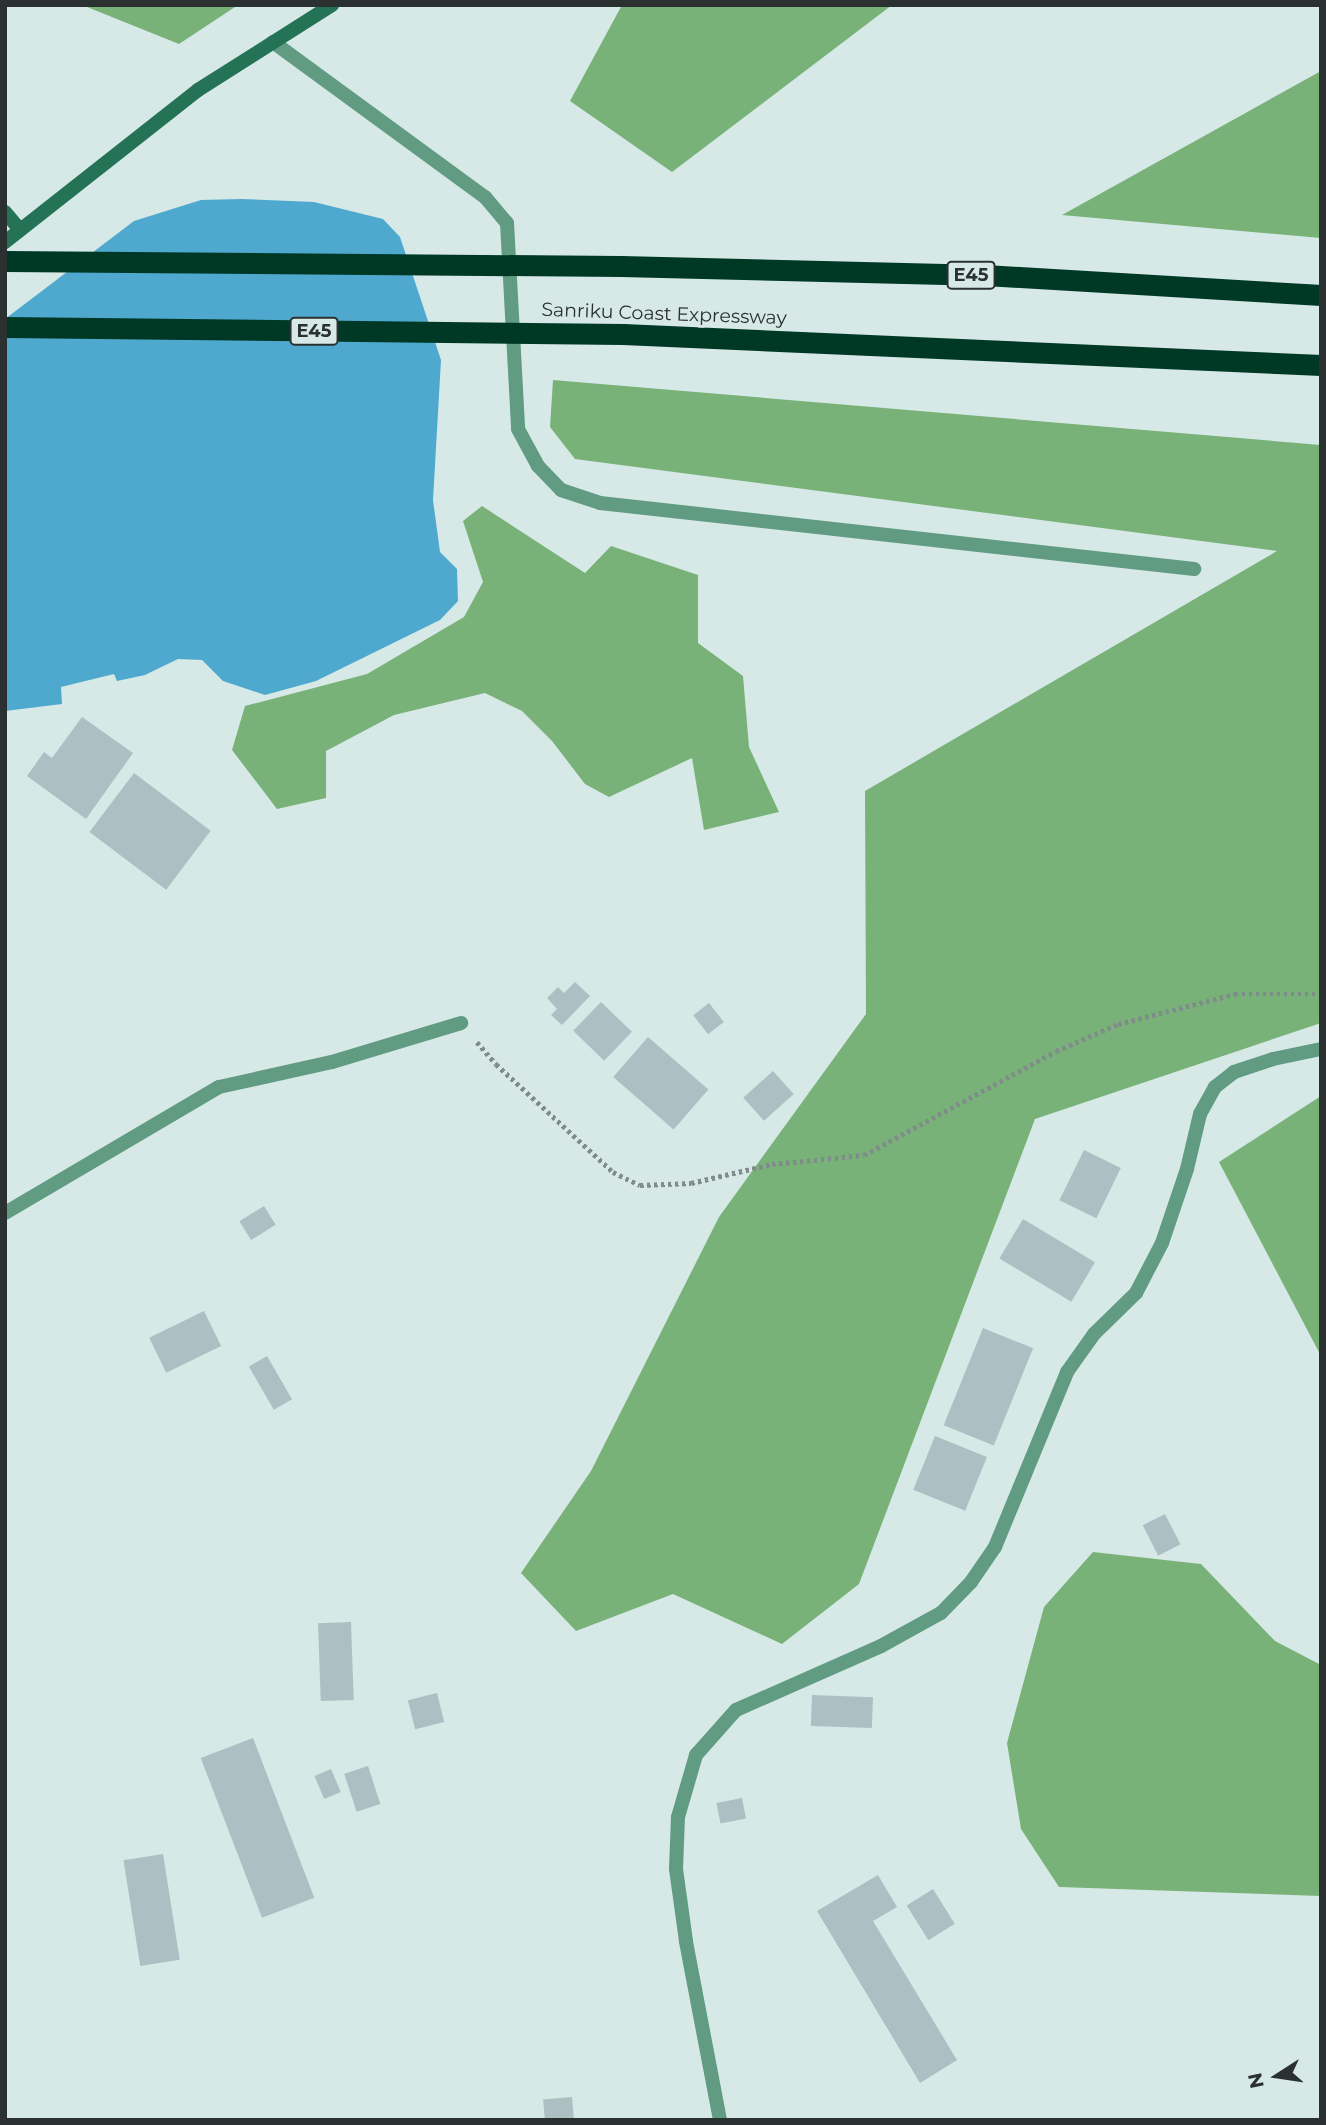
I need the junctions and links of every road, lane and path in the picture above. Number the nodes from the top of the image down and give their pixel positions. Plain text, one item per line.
1 (332, 5) edge
2 (273, 42) junction
3 (5, 212) edge
4 (20, 230) junction
5 (5, 242) edge
6 (5, 261) edge
7 (1321, 295) edge
8 (5, 327) edge
9 (1321, 365) edge
10 (1194, 569) dead end
11 (1321, 994) edge
12 (461, 1023) joint
13 (1321, 1049) edge
14 (5, 1213) edge
15 (720, 2120) edge

1 - 2 street
2 - 4 street
2 - 10 street
3 - 4 street
4 - 5 street
6 - 7 highway, E45, bridge
8 - 9 highway, Sanriku Coast Expressway / E45, bridge
11 - 12 path
12 - 14 street
13 - 15 street

